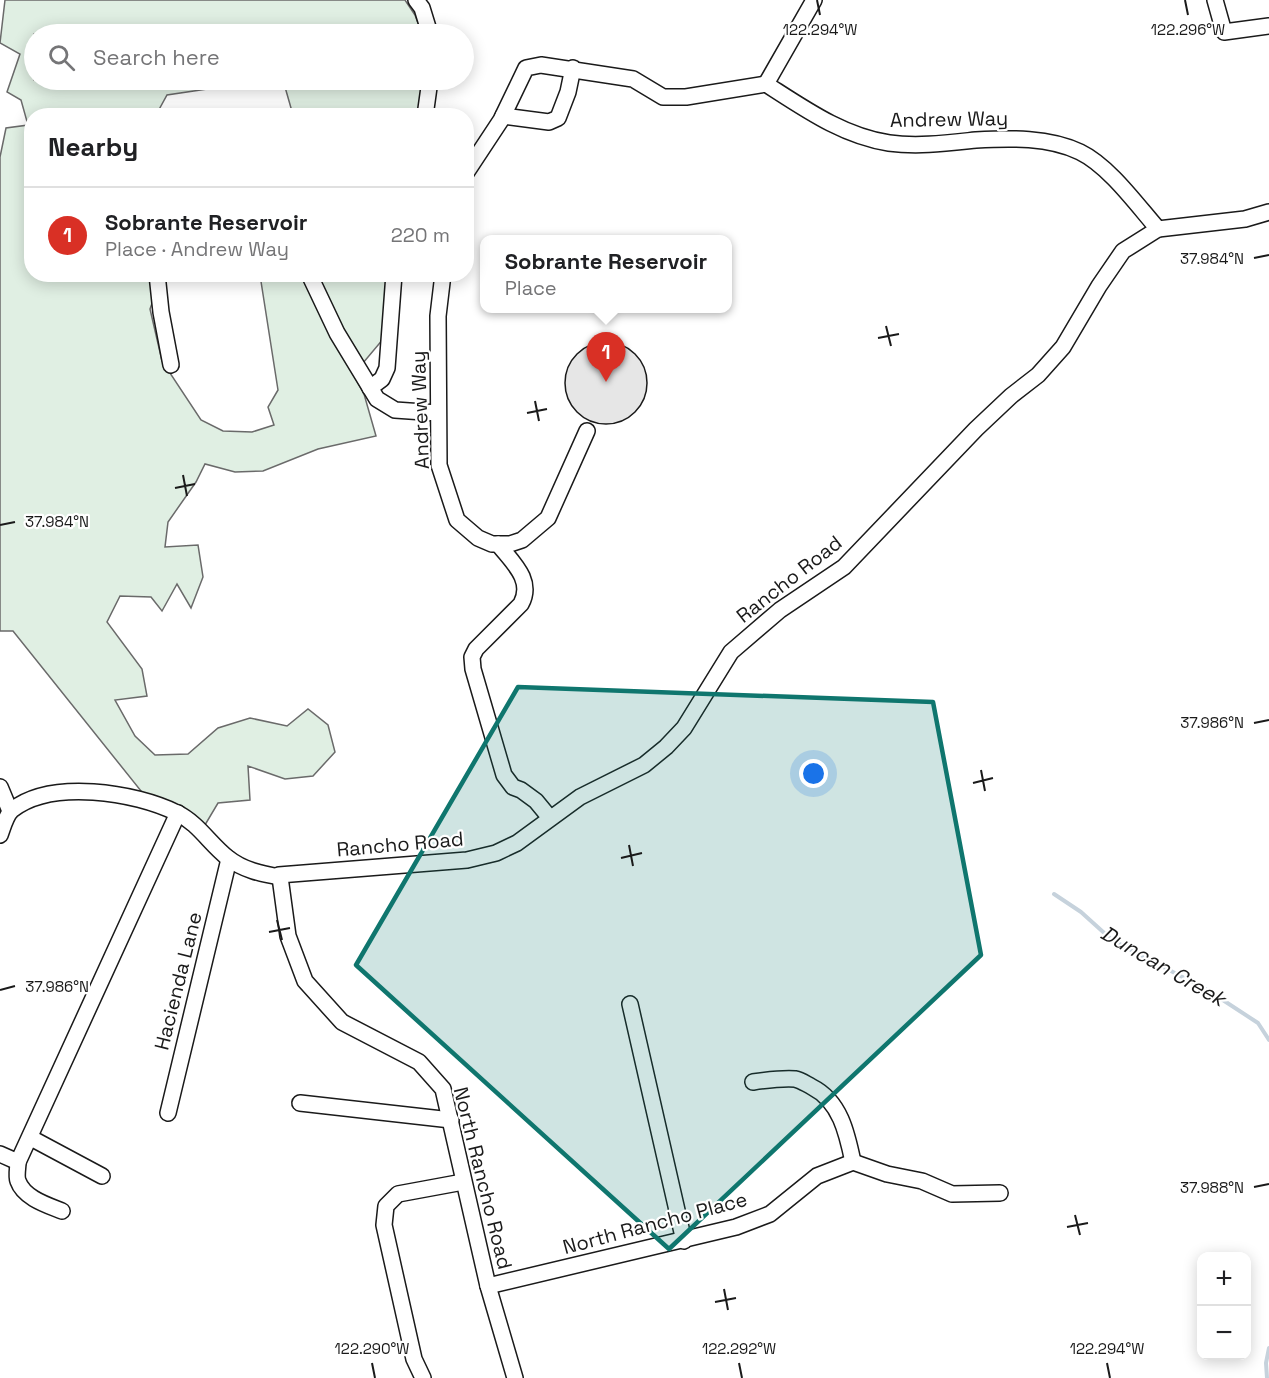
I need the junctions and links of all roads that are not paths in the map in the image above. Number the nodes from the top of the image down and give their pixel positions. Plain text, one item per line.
1 (416, 0) edge
2 (814, 0) edge
3 (1215, 0) edge
4 (427, 24) edge
5 (1269, 26) edge
6 (573, 68) junction
7 (766, 84) junction
8 (429, 90) edge
9 (426, 108) edge
10 (503, 116) junction
11 (474, 161) edge
12 (1269, 212) edge
13 (1158, 229) junction
14 (158, 282) edge
15 (313, 282) edge
16 (393, 282) edge
17 (442, 282) edge
18 (171, 365) dead end
19 (370, 388) junction
20 (438, 413) junction
21 (587, 431) dead end
22 (498, 544) junction
23 (0, 787) edge
24 (10, 811) junction
25 (178, 813) junction
26 (550, 818) junction
27 (0, 835) edge
28 (229, 859) junction
29 (280, 877) junction
30 (630, 1004) dead end
31 (753, 1082) dead end
32 (300, 1103) dead end
33 (168, 1113) dead end
34 (452, 1120) junction
35 (31, 1138) junction
36 (0, 1154) edge
37 (18, 1162) junction
38 (853, 1162) junction
39 (102, 1176) dead end
40 (463, 1182) junction
41 (1000, 1193) dead end
42 (62, 1211) dead end
43 (684, 1241) junction
44 (488, 1286) junction
45 (423, 1378) edge
46 (515, 1378) edge

1 - 4 street
2 - 7 street
3 - 5 street
6 - 7 street
6 - 10 street
6 - 10 street
7 - 13 street, Andrew Way
8 - 9 street
10 - 11 street
12 - 13 street, Rancho Road
13 - 26 street, Rancho Road
14 - 18 street
15 - 19 street
16 - 19 street
17 - 20 street, Andrew Way
19 - 20 street
20 - 22 street, Andrew Way
21 - 22 street
22 - 26 street
23 - 24 street
24 - 25 street
24 - 27 street
25 - 28 street
25 - 35 street
26 - 29 street, Rancho Road
28 - 29 street
28 - 33 street, Hacienda Lane
29 - 34 street, North Rancho Road
30 - 43 street
31 - 38 street
32 - 34 street
34 - 40 street, North Rancho Road
35 - 37 street
35 - 39 street
36 - 37 street
37 - 42 street
38 - 41 street
38 - 43 street, North Rancho Place
40 - 44 street, North Rancho Road
40 - 45 street
43 - 44 street, North Rancho Place
44 - 46 street, North Rancho Road

